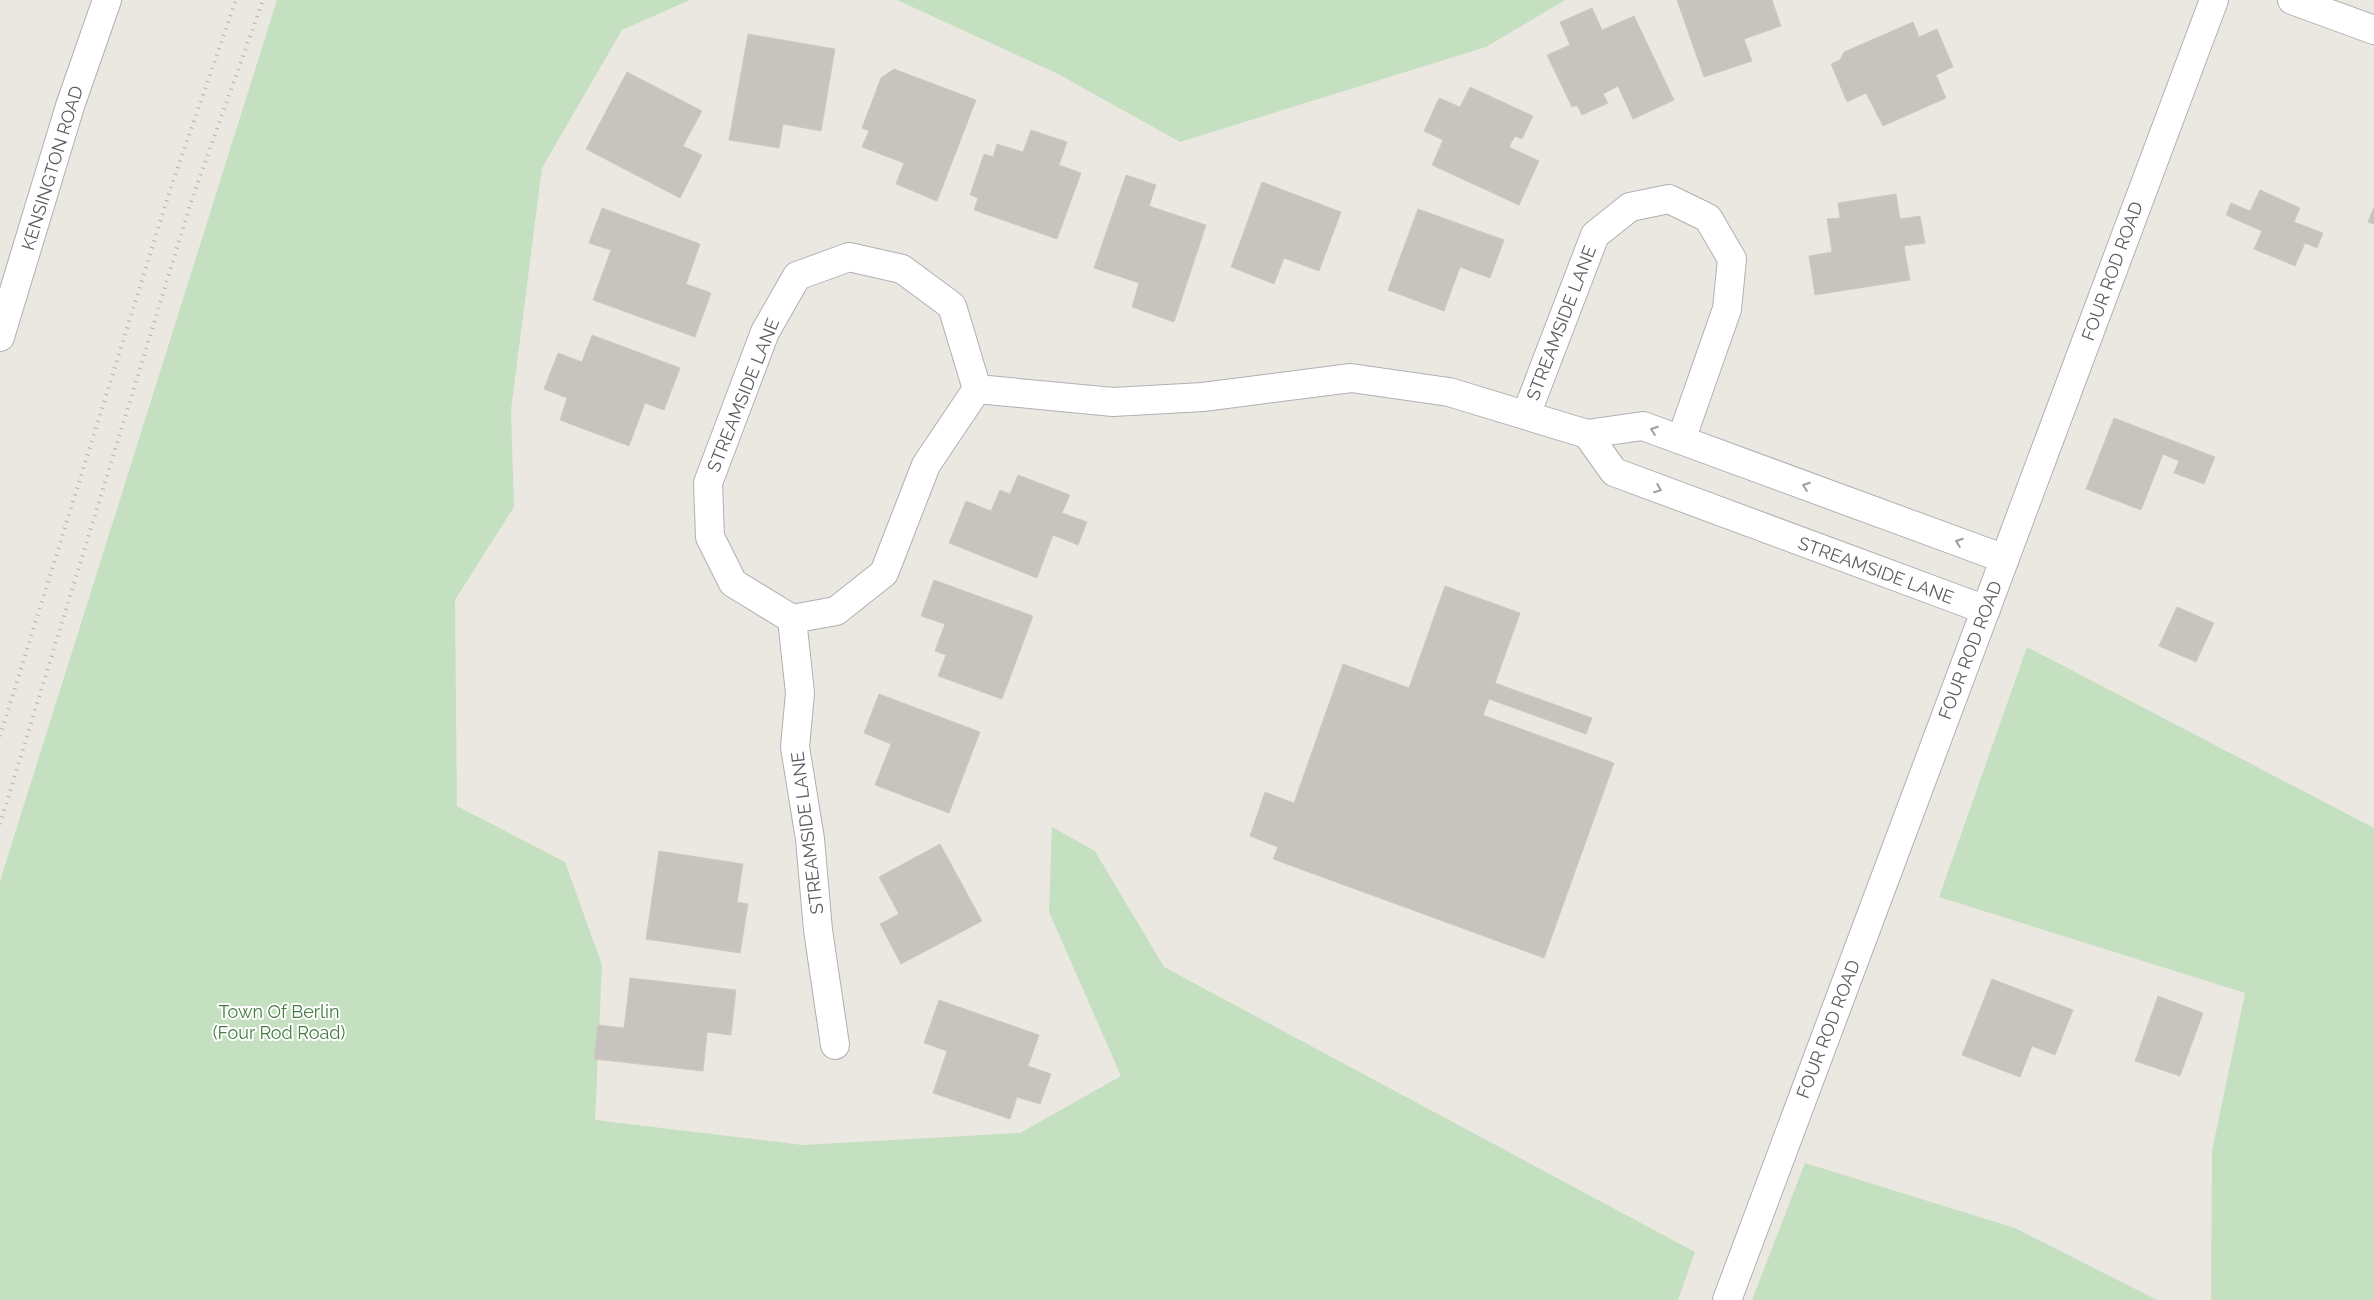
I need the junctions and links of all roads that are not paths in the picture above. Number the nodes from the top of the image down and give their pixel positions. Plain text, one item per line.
1 (107, 0) edge
2 (2214, 0) edge
3 (2292, 0) edge
4 (2374, 30) edge
5 (0, 337) edge
6 (977, 389) junction
7 (1526, 415) junction
8 (1587, 434) junction
9 (1681, 440) junction
10 (2004, 559) junction
11 (1986, 610) junction
12 (792, 619) junction
13 (835, 1045) dead end
14 (1727, 1300) edge

1 - 5 street, KENSINGTON ROAD
2 - 10 street, FOUR ROD ROAD
3 - 4 street
6 - 7 street, STREAMSIDE LANE
6 - 12 street
6 - 12 street, STREAMSIDE LANE
7 - 8 street, STREAMSIDE LANE
7 - 9 street, STREAMSIDE LANE
9 -> 8 street, STREAMSIDE LANE
8 -> 11 street, STREAMSIDE LANE
10 -> 9 street, STREAMSIDE LANE
10 - 11 street, FOUR ROD ROAD
11 - 14 street, FOUR ROD ROAD
12 - 13 street, STREAMSIDE LANE

